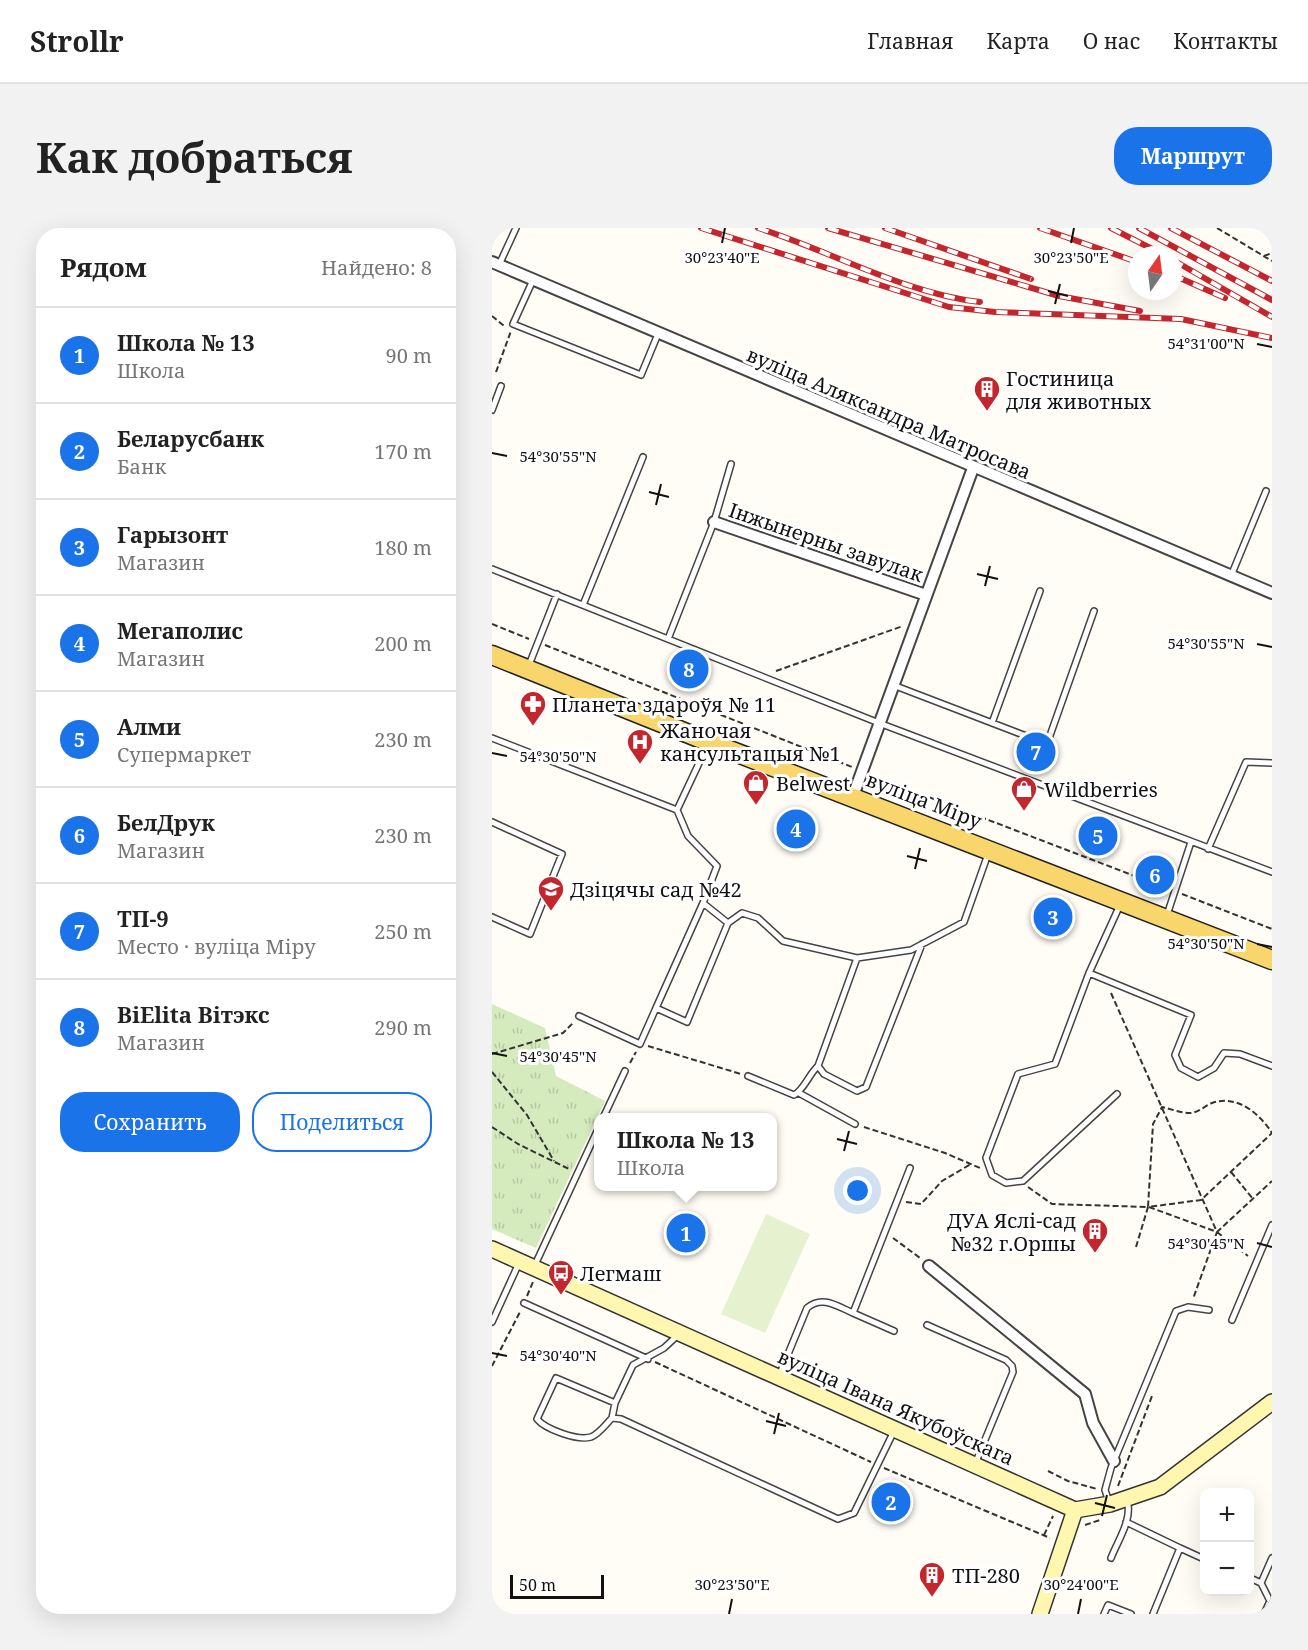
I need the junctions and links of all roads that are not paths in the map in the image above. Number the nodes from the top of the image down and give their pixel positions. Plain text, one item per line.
1 (516, 228) edge
2 (496, 264) edge
3 (533, 280) junction
4 (658, 334) junction
5 (501, 386) dead end
6 (492, 410) edge
7 (643, 457) dead end
8 (731, 464) dead end
9 (973, 468) junction
10 (1266, 491) dead end
11 (714, 522) junction
12 (492, 569) edge
13 (1231, 576) junction
14 (1040, 591) dead end
15 (1272, 593) edge
16 (557, 594) junction
17 (926, 595) junction
18 (583, 605) junction
19 (1094, 611) dead end
20 (668, 639) junction
21 (492, 655) edge
22 (528, 669) junction
23 (893, 685) junction
24 (879, 723) junction
25 (992, 723) junction
26 (492, 738) edge
27 (709, 742) junction
28 (1272, 763) edge
29 (853, 796) junction
30 (677, 810) junction
31 (492, 822) edge
32 (1191, 842) junction
33 (989, 849) junction
34 (1209, 849) junction
35 (1272, 872) edge
36 (1121, 900) junction
37 (703, 903) junction
38 (492, 917) edge
39 (1166, 918) junction
40 (728, 923) junction
41 (922, 944) junction
42 (857, 958) junction
43 (1272, 960) edge
44 (1089, 973) junction
45 (656, 1008) junction
46 (579, 1016) road end
47 (818, 1066) junction
48 (1272, 1066) edge
49 (625, 1071) road end
50 (748, 1076) road end
51 (799, 1093) junction
52 (1117, 1094) dead end
53 (605, 1113) edge
54 (855, 1124) road end
55 (594, 1137) edge
56 (910, 1168) dead end
57 (1272, 1225) edge
58 (492, 1249) edge
59 (929, 1266) road end
60 (529, 1270) junction
61 (524, 1304) road end
62 (1209, 1310) dead end
63 (853, 1313) junction
64 (1232, 1320) dead end
65 (492, 1322) edge
66 (927, 1325) dead end
67 (894, 1330) dead end
68 (682, 1332) junction
69 (648, 1359) junction
70 (778, 1378) junction
71 (1272, 1402) edge
72 (615, 1403) junction
73 (612, 1418) junction
74 (895, 1430) junction
75 (1114, 1461) junction
76 (974, 1465) junction
77 (1126, 1498) junction
78 (1110, 1504) junction
79 (1076, 1510) junction
80 (1126, 1522) junction
81 (1180, 1548) junction
82 (1200, 1557) edge
83 (1111, 1558) dead end
84 (1272, 1558) edge
85 (1254, 1579) edge
86 (1261, 1582) junction
87 (1040, 1614) edge
88 (1104, 1614) edge
89 (1131, 1614) edge
90 (1154, 1614) edge
91 (1264, 1614) edge

1 - 2 lane
2 - 3 street, вуліца Аляксандра Матросава
3 - 4 street, вуліца Аляксандра Матросава
3 - 4 lane
4 - 9 street, вуліца Аляксандра Матросава
5 - 6 lane
7 - 18 lane
8 - 11 lane
9 - 13 street, вуліца Аляксандра Матросава
9 - 17 street
10 - 13 lane
11 - 17 street, Інжынерны завулак
11 - 20 lane
12 - 16 lane
13 - 15 street, вуліца Аляксандра Матросава
14 - 25 lane
16 - 18 lane
16 - 22 lane
17 - 23 street
18 - 20 lane
19 - 25 lane
20 - 24 lane
21 - 22 main road, вуліца Міру
22 - 27 main road, вуліца Міру
23 - 24 street
23 - 25 lane
24 - 29 street
24 - 32 lane
26 - 30 lane
27 - 29 main road, вуліца Міру
27 - 30 lane
28 - 34 lane
29 - 33 main road, вуліца Міру
30 - 37 lane
31 - 38 lane
32 - 34 lane
32 - 39 lane
33 - 36 main road, вуліца Міру
33 - 41 lane
34 - 35 lane
36 - 39 main road, вуліца Міру
36 - 44 lane
37 - 40 lane
37 - 45 lane
39 - 43 main road, вуліца Міру
40 - 42 lane
40 - 45 lane
41 - 42 lane
41 - 47 lane
42 - 47 lane
44 - 48 lane
44 - 52 lane
45 - 46 lane
47 - 51 lane
49 - 53 lane
50 - 51 lane
51 - 54 lane
55 - 60 lane
56 - 63 lane
57 - 64 lane
58 - 60 street, вуліца Івана Якубоўскага
59 - 75 street
60 - 65 lane
60 - 68 street, вуліца Івана Якубоўскага
61 - 69 lane
62 - 75 lane
63 - 67 lane
63 - 70 lane
66 - 76 lane
68 - 69 lane
68 - 70 street, вуліца Івана Якубоўскага
69 - 72 lane
70 - 74 street, вуліца Івана Якубоўскага
71 - 77 street
72 - 73 lane
72 - 73 lane
73 - 74 lane
74 - 76 street, вуліца Івана Якубоўскага
75 - 78 lane
76 - 79 street, вуліца Івана Якубоўскага
77 - 78 street
77 - 80 lane
78 - 79 street
79 - 87 street
80 - 81 lane
80 - 83 lane
81 - 82 lane
81 - 90 lane
84 - 86 lane
85 - 86 lane
86 - 91 lane
88 - 89 lane

